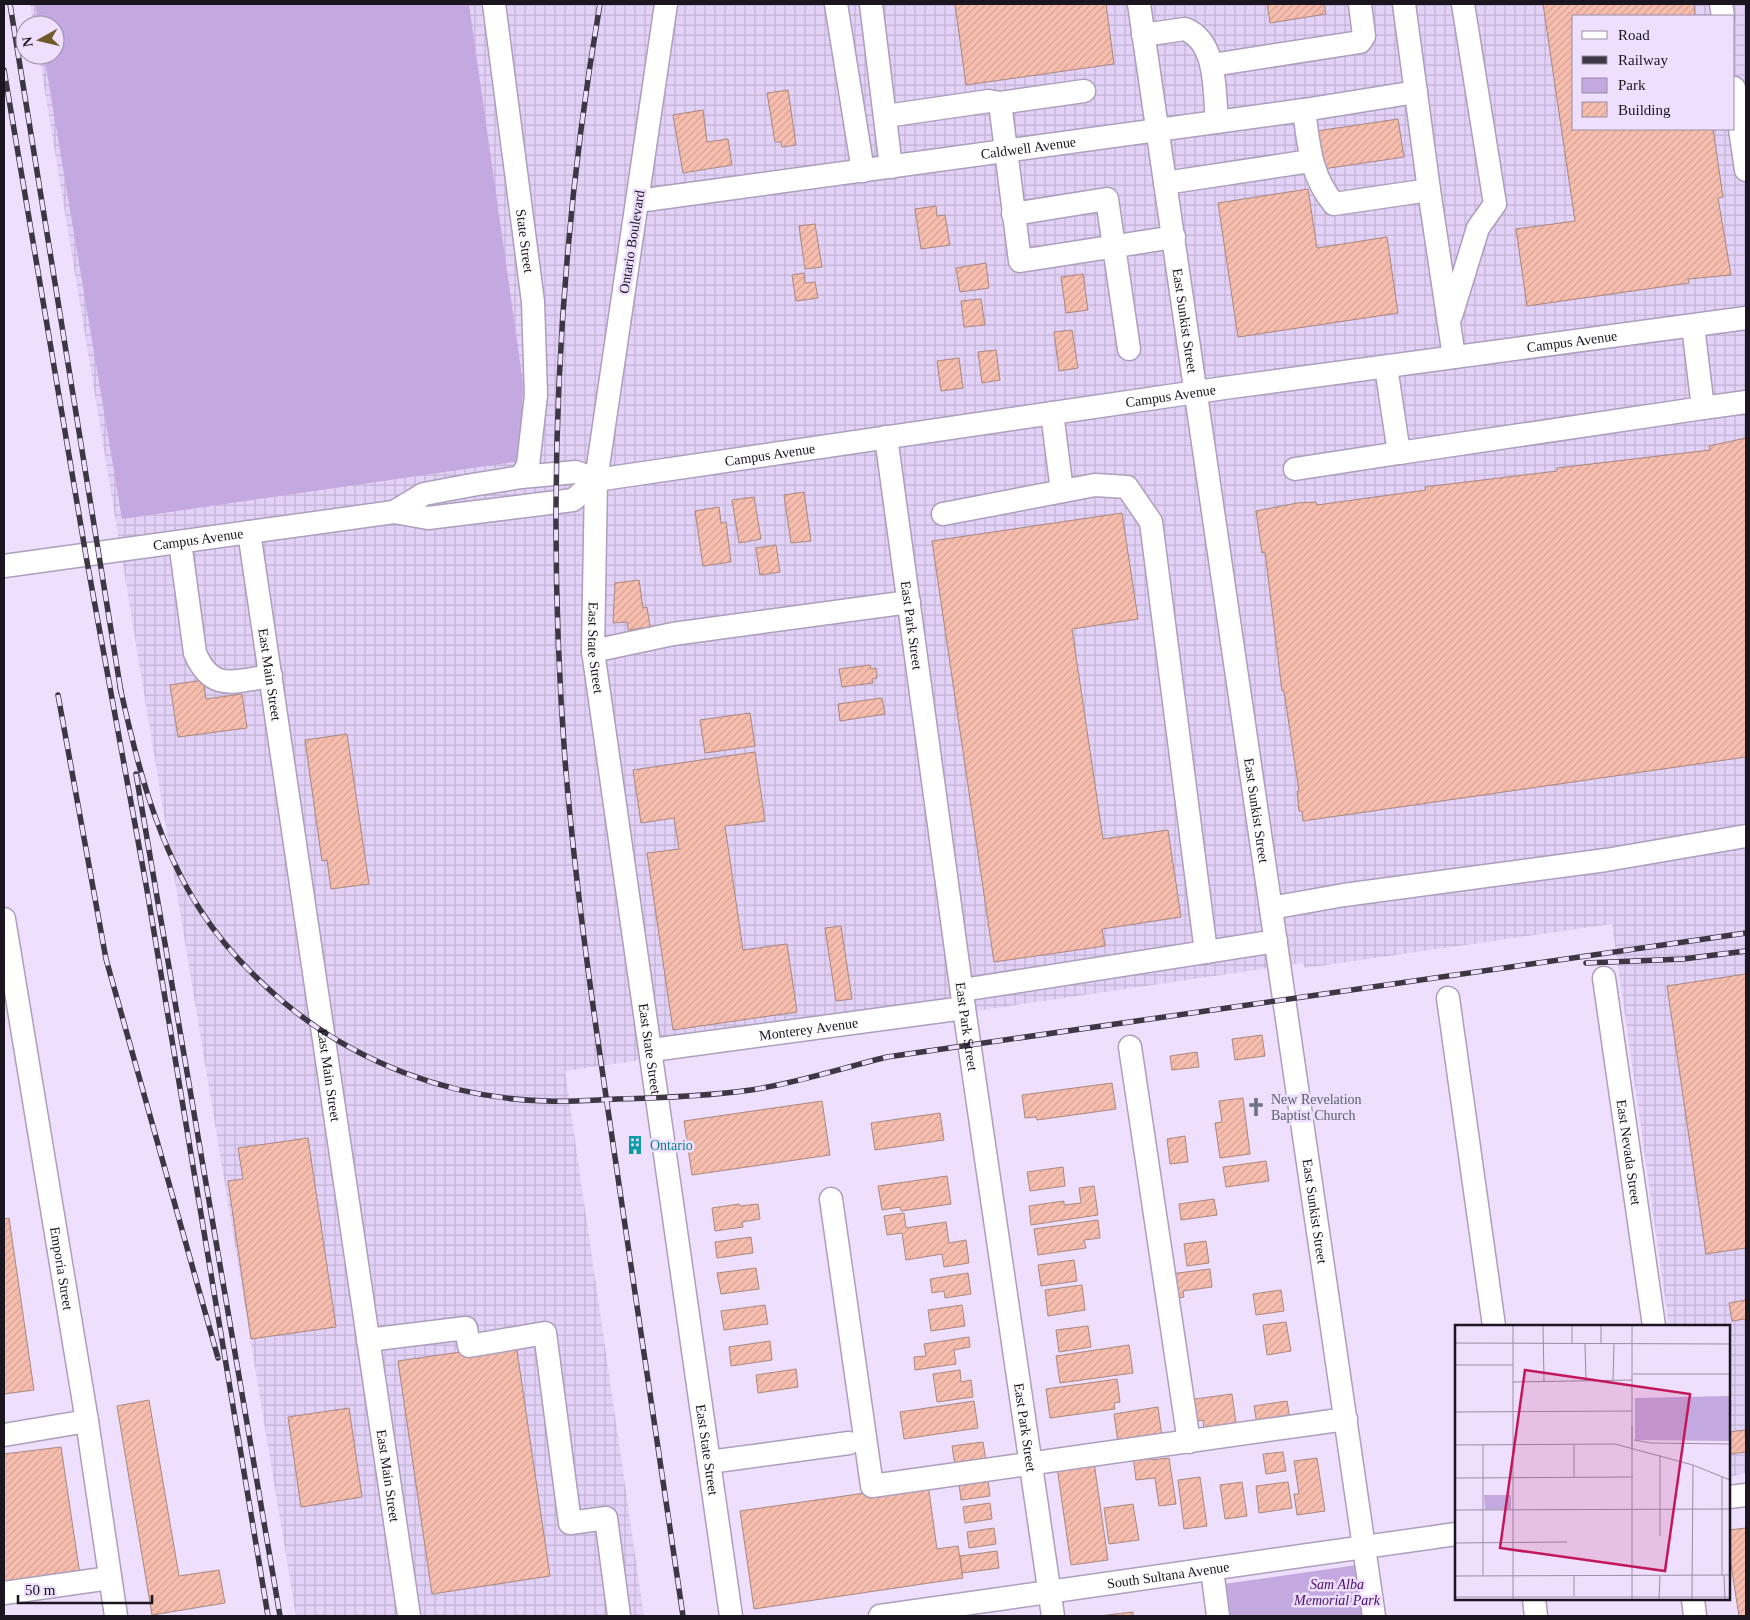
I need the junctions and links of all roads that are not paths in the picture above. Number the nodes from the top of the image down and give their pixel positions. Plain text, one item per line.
1 (494, 4) edge
2 (666, 4) edge
3 (836, 4) edge
4 (872, 4) edge
5 (1139, 4) edge
6 (1360, 4) edge
7 (1404, 4) edge
8 (1464, 4) edge
9 (1143, 35) junction
10 (1212, 65) junction
11 (1084, 90) dead end
12 (1416, 92) junction
13 (1735, 92) edge
14 (1000, 103) junction
15 (1304, 110) junction
16 (886, 116) junction
17 (1743, 121) edge
18 (1217, 122) junction
19 (1157, 130) junction
20 (1006, 151) junction
21 (1310, 161) junction
22 (891, 167) junction
23 (1746, 170) edge
24 (862, 171) junction
25 (1166, 183) junction
26 (1429, 190) junction
27 (638, 201) junction
28 (1013, 214) junction
29 (1174, 236) junction
30 (1114, 246) junction
31 (1746, 318) edge
32 (1449, 322) junction
33 (1693, 326) junction
34 (1129, 349) dead end
35 (1454, 357) junction
36 (1386, 367) junction
37 (1197, 392) junction
38 (1746, 402) edge
39 (1703, 408) junction
40 (1052, 413) junction
41 (886, 437) junction
42 (1399, 453) junction
43 (1295, 469) dead end
44 (521, 477) junction
45 (596, 480) junction
46 (1062, 491) junction
47 (394, 512) junction
48 (943, 514) dead end
49 (249, 532) junction
50 (180, 542) junction
51 (4, 566) edge
52 (909, 602) junction
53 (593, 650) junction
54 (271, 676) junction
55 (1746, 836) edge
56 (1271, 908) junction
57 (4, 919) edge
58 (1276, 941) junction
59 (1206, 952) junction
60 (1604, 978) dead end
61 (1448, 998) dead end
62 (963, 999) junction
63 (12, 1018) edge
64 (1130, 1047) dead end
65 (652, 1050) junction
66 (831, 1199) dead end
67 (1494, 1325) edge
68 (1654, 1325) edge
69 (368, 1340) junction
70 (1346, 1419) junction
71 (87, 1421) junction
72 (4, 1435) edge
73 (1189, 1442) junction
74 (849, 1443) dead end
75 (709, 1462) junction
76 (1031, 1465) junction
77 (1746, 1495) edge
78 (1730, 1497) edge
79 (1455, 1534) edge
80 (1364, 1546) junction
81 (1212, 1569) junction
82 (110, 1578) junction
83 (1050, 1592) junction
84 (4, 1593) edge
85 (1534, 1600) edge
86 (1693, 1600) edge
87 (116, 1616) edge
88 (409, 1616) edge
89 (619, 1616) edge
90 (732, 1616) edge
91 (887, 1616) edge
92 (1053, 1616) edge
93 (1218, 1616) edge
94 (1374, 1616) edge
95 (1536, 1616) edge
96 (1696, 1616) edge

1 - 44 street, State Street
2 - 27 street, Ontario Boulevard
3 - 24 street
4 - 16 street
5 - 9 street, East Sunkist Street
6 - 10 street
7 - 12 street
8 - 32 street
9 - 10 street
9 - 19 street, East Sunkist Street
10 - 18 street
11 - 14 street
12 - 15 street, Caldwell Avenue
12 - 26 street
13 - 17 street
14 - 16 street
14 - 20 street
15 - 18 street, Caldwell Avenue
15 - 21 street
16 - 22 street
17 - 23 street
18 - 19 street, Caldwell Avenue
19 - 20 street, Caldwell Avenue
19 - 25 street, East Sunkist Street
20 - 22 street, Caldwell Avenue
20 - 28 street
21 - 25 street
21 - 26 street
22 - 24 street, Caldwell Avenue
24 - 27 street, Caldwell Avenue
25 - 29 street, East Sunkist Street
26 - 32 street
27 - 45 street, Ontario Boulevard
28 - 30 street
28 - 30 street
29 - 30 street
29 - 37 street, East Sunkist Street
30 - 34 street
31 - 33 street, Campus Avenue
32 - 35 street
33 - 35 street, Campus Avenue
33 - 39 street
35 - 36 street, Campus Avenue
36 - 37 street, Campus Avenue
36 - 42 street
37 - 40 street, Campus Avenue
37 - 56 street, East Sunkist Street
38 - 39 street
39 - 42 street
40 - 41 street, Campus Avenue
40 - 46 street
41 - 45 street, Campus Avenue
41 - 52 street, East Park Street
42 - 43 street
44 - 45 street, Campus Avenue
44 - 47 street, Campus Avenue
45 - 47 street, Campus Avenue
45 - 53 street, East State Street
46 - 48 street
46 - 59 street
47 - 49 street, Campus Avenue
49 - 50 street, Campus Avenue
49 - 54 street, East Main Street
50 - 51 street, Campus Avenue
50 - 54 street
52 - 53 street
52 - 62 street, East Park Street
53 - 65 street, East State Street
54 - 69 street, East Main Street
55 - 56 street
56 - 58 street, East Sunkist Street
57 - 63 street, Emporia Street
58 - 59 street, Monterey Avenue
58 - 70 street, East Sunkist Street
59 - 62 street, Monterey Avenue
60 - 68 street, East Nevada Street
61 - 67 street
62 - 65 street, Monterey Avenue
62 - 76 street, East Park Street
63 - 71 street, Emporia Street
64 - 73 street
65 - 75 street, East State Street
66 - 76 street
69 - 88 street, East Main Street
69 - 89 street
70 - 73 street
70 - 80 street, East Sunkist Street
71 - 72 street
71 - 82 street, Emporia Street
73 - 76 street
74 - 75 street
75 - 90 street, East State Street
76 - 83 street, East Park Street
77 - 78 street
79 - 80 street, South Sultana Avenue
80 - 81 street, South Sultana Avenue
80 - 94 street, East Sunkist Street
81 - 83 street, South Sultana Avenue
81 - 93 street
82 - 84 street
82 - 87 street, Emporia Street
83 - 91 street, South Sultana Avenue
83 - 92 street, East Park Street
85 - 95 street
86 - 96 street

